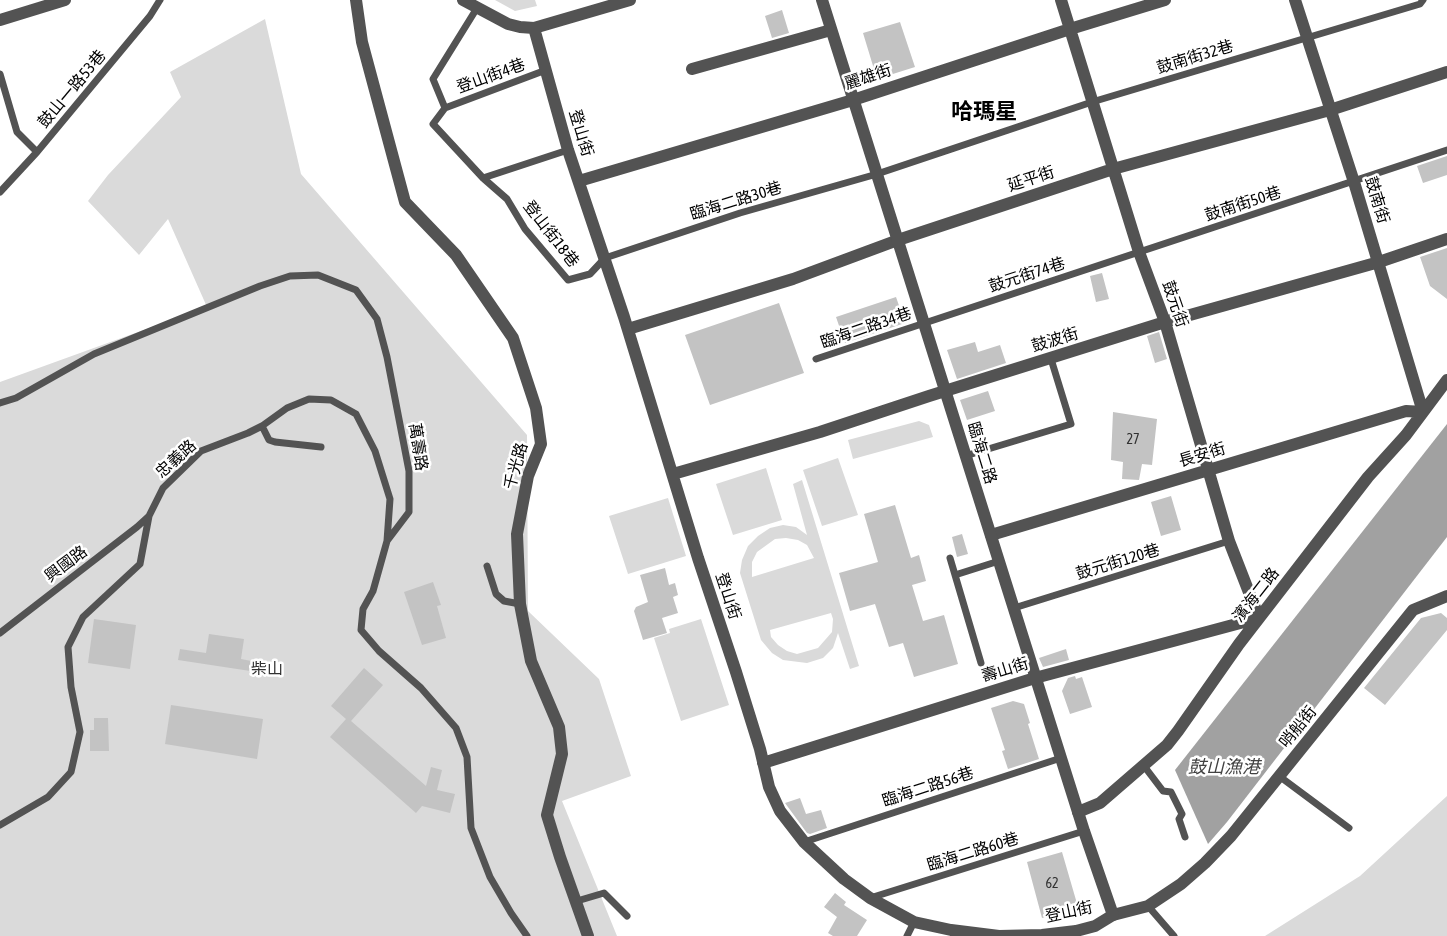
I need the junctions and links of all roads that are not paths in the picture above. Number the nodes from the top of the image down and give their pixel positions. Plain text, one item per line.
1 (65, 0) edge
2 (160, 0) edge
3 (356, 0) edge
4 (464, 0) edge
5 (630, 0) edge
6 (822, 0) edge
7 (1061, 0) edge
8 (1165, 0) edge
9 (1295, 0) edge
10 (1422, 0) edge
11 (477, 8) junction
12 (0, 20) edge
13 (534, 27) junction
14 (1070, 29) junction
15 (831, 30) junction
16 (1306, 38) junction
17 (692, 69) dead end
18 (546, 70) junction
19 (1447, 72) edge
20 (0, 74) edge
21 (853, 100) junction
22 (1092, 102) junction
23 (445, 108) junction
24 (1330, 110) junction
25 (568, 150) junction
26 (1447, 150) edge
27 (37, 152) junction
28 (1113, 169) junction
29 (877, 174) junction
30 (483, 178) junction
31 (579, 181) junction
32 (1354, 182) junction
33 (0, 192) edge
34 (1447, 239) edge
35 (898, 240) junction
36 (1139, 252) junction
37 (605, 258) junction
38 (1379, 262) junction
39 (924, 322) junction
40 (1165, 322) junction
41 (628, 329) junction
42 (816, 359) dead end
43 (1051, 359) junction
44 (1447, 380) edge
45 (945, 391) junction
46 (0, 403) edge
47 (1423, 412) junction
48 (262, 426) junction
49 (321, 447) dead end
50 (966, 456) junction
51 (1207, 471) junction
52 (673, 474) junction
53 (149, 516) junction
54 (991, 535) junction
55 (387, 541) junction
56 (1229, 541) junction
57 (950, 558) dead end
58 (999, 561) junction
59 (487, 566) dead end
60 (955, 575) junction
61 (1447, 596) edge
62 (520, 603) junction
63 (1014, 608) junction
64 (1259, 618) junction
65 (0, 633) edge
66 (981, 663) dead end
67 (1035, 678) junction
68 (1061, 758) junction
69 (763, 763) junction
70 (1144, 766) junction
71 (1279, 776) junction
72 (1078, 812) junction
73 (0, 825) edge
74 (1349, 828) dead end
75 (1084, 831) junction
76 (1185, 837) dead end
77 (804, 842) junction
78 (870, 898) junction
79 (577, 901) junction
80 (1148, 906) junction
81 (1113, 915) junction
82 (627, 916) dead end
83 (914, 922) junction
84 (527, 936) edge
85 (588, 936) edge
86 (907, 936) edge
87 (1174, 936) edge

1 - 12 street
2 - 27 lane, 鼓山一路53巷
3 - 62 street, 千光路
4 - 11 street
5 - 13 street
6 - 15 street, 臨海二路
7 - 14 street, 鼓元街
8 - 14 street, 麗雄街
9 - 16 street, 鼓南街
10 - 16 lane, 鼓南街32巷
11 - 13 street
11 - 23 lane
13 - 18 street, 登山街
14 - 21 street, 麗雄街
14 - 22 street, 鼓元街
15 - 17 street
15 - 21 street, 臨海二路
16 - 22 lane, 鼓南街32巷
16 - 24 street, 鼓南街
18 - 23 lane, 登山街4巷
18 - 25 street, 登山街
19 - 24 street, 延平街
20 - 27 lane
21 - 29 street, 臨海二路
21 - 31 street, 麗雄街
22 - 28 street, 鼓元街
22 - 29 lane, 鼓南街32巷
23 - 30 lane
24 - 28 street, 延平街
24 - 32 street, 鼓南街
25 - 30 lane
25 - 31 street, 登山街
26 - 32 lane, 鼓南街50巷
27 - 33 lane, 鼓山一路53巷
28 - 35 street, 延平街
28 - 36 street, 鼓元街
29 - 35 street, 臨海二路
29 - 37 lane, 臨海二路30巷
30 - 37 lane, 登山街18巷
31 - 37 street, 登山街
32 - 36 lane, 鼓南街50巷
32 - 38 street, 鼓南街
34 - 38 street, 鼓波街
35 - 39 street, 臨海二路
35 - 41 street, 延平街
36 - 39 lane, 鼓元街74巷
36 - 40 street, 鼓元街
37 - 41 street, 登山街
38 - 40 street, 鼓波街
38 - 47 street, 鼓南街
39 - 42 lane, 臨海二路34巷
39 - 45 street, 臨海二路
40 - 43 street, 鼓波街
40 - 51 street, 鼓元街
41 - 52 street, 登山街
43 - 45 street, 鼓波街
43 - 50 lane
44 - 47 street, 濱海二路
45 - 50 street, 臨海二路
45 - 52 street, 鼓波街
46 - 55 lane, 萬壽路
47 - 51 street, 長安街
47 - 64 street, 濱海二路
48 - 49 lane
48 - 53 lane, 忠義路
48 - 55 lane, 忠義路
50 - 54 street, 臨海二路
51 - 54 street, 長安街
51 - 56 street, 鼓元街
52 - 69 street, 登山街
53 - 65 lane, 興國路
53 - 73 lane, 忠義路
54 - 58 street, 臨海二路
55 - 84 lane, 萬壽路
56 - 63 lane, 鼓元街120巷
56 - 64 street, 鼓元街
57 - 60 lane
58 - 60 lane
58 - 63 street, 臨海二路
59 - 62 lane
60 - 66 lane
61 - 71 street, 哨船街
62 - 79 street, 千光路
63 - 67 street, 臨海二路
64 - 67 street, 壽山街
64 - 70 street, 濱海二路
67 - 68 street, 臨海二路
67 - 69 street, 壽山街
68 - 72 street, 臨海二路
68 - 77 lane, 臨海二路56巷
69 - 77 street, 登山街
70 - 72 street, 濱海二路
70 - 76 lane
71 - 74 lane
71 - 80 street, 哨船街
72 - 75 street, 臨海二路
75 - 78 lane, 臨海二路60巷
75 - 81 street, 臨海二路
77 - 78 street, 登山街
78 - 83 street, 登山街
79 - 82 lane
79 - 85 street, 千光路
80 - 81 street, 哨船街
80 - 87 lane
81 - 83 street, 登山街
83 - 86 lane

